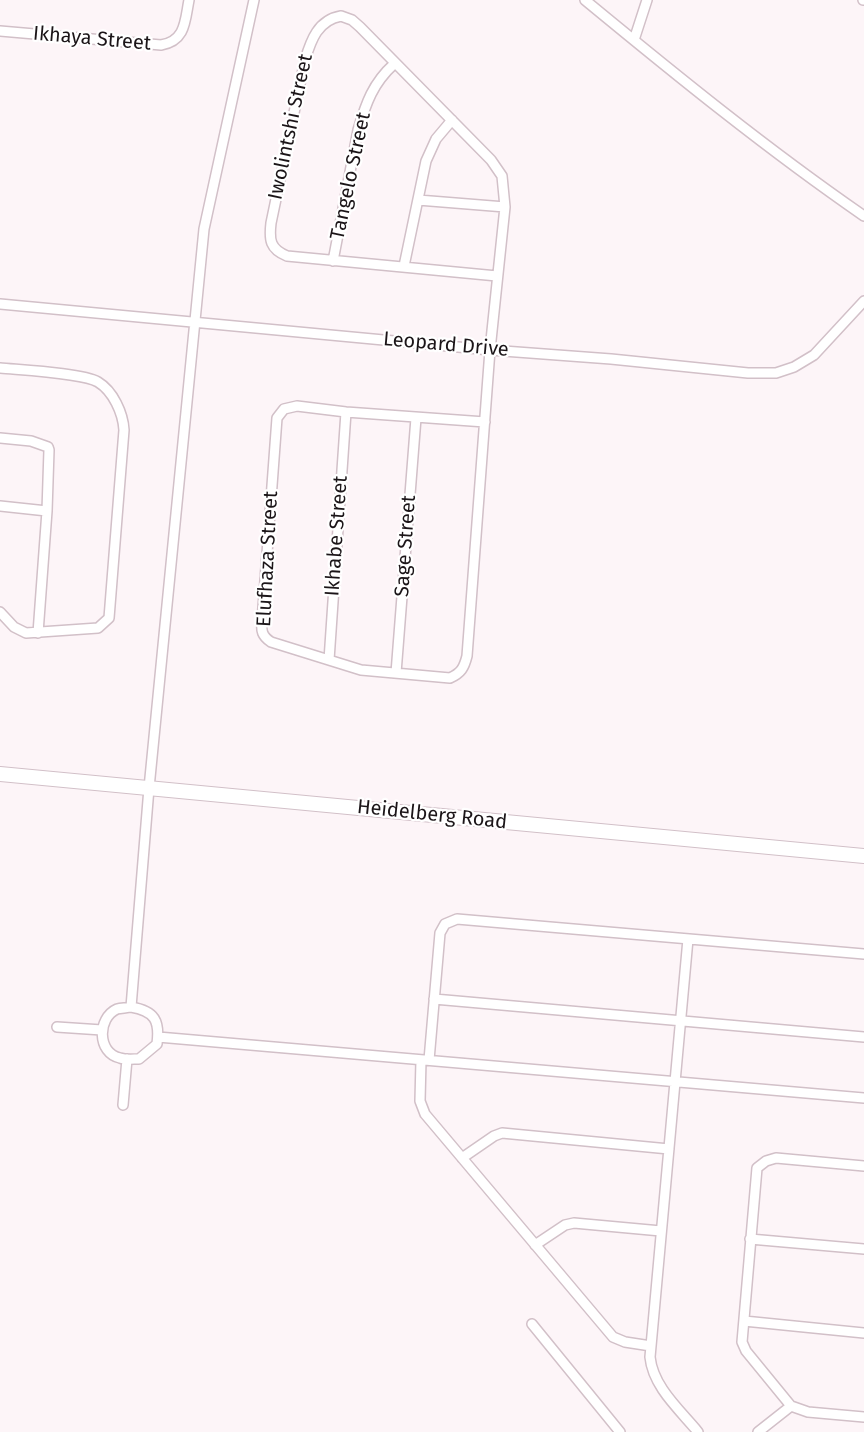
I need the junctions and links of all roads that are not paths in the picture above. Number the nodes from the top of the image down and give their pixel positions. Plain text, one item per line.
1 (189, 0) edge
2 (254, 0) edge
3 (585, 0) edge
4 (647, 0) edge
5 (0, 31) edge
6 (634, 40) junction
7 (394, 64) junction
8 (452, 120) junction
9 (418, 200) junction
10 (505, 207) junction
11 (864, 216) edge
12 (333, 261) junction
13 (404, 267) junction
14 (497, 276) junction
15 (864, 301) edge
16 (0, 304) edge
17 (196, 324) junction
18 (490, 350) junction
19 (0, 368) edge
20 (346, 412) junction
21 (416, 418) junction
22 (485, 422) junction
23 (0, 438) edge
24 (0, 506) edge
25 (47, 511) junction
26 (0, 612) edge
27 (38, 633) junction
28 (329, 660) junction
29 (396, 673) junction
30 (0, 774) edge
31 (149, 788) junction
32 (864, 856) edge
33 (688, 939) junction
34 (864, 954) edge
35 (434, 999) junction
36 (131, 1007) junction
37 (680, 1021) junction
38 (57, 1027) dead end
39 (102, 1030) junction
40 (158, 1037) junction
41 (864, 1037) edge
42 (127, 1059) junction
43 (425, 1060) junction
44 (674, 1081) junction
45 (864, 1098) edge
46 (123, 1105) dead end
47 (669, 1149) junction
48 (462, 1158) junction
49 (864, 1166) edge
50 (661, 1231) junction
51 (750, 1239) junction
52 (535, 1245) junction
53 (864, 1249) edge
54 (744, 1322) junction
55 (532, 1324) dead end
56 (864, 1333) edge
57 (651, 1346) junction
58 (791, 1406) junction
59 (864, 1417) edge
60 (620, 1432) edge
61 (698, 1432) edge
62 (758, 1432) edge

1 - 5 street, Ikhaya Street
2 - 17 street
3 - 6 street
4 - 6 street
6 - 11 street
7 - 8 street, Iwolintshi Street
7 - 12 street, Tangelo Street
7 - 12 street, Iwolintshi Street
8 - 9 street
8 - 10 street, Iwolintshi Street
9 - 10 street
9 - 13 street
10 - 14 street, Iwolintshi Street
12 - 13 street, Iwolintshi Street
13 - 14 street, Iwolintshi Street
14 - 18 street, Iwolintshi Street
15 - 18 street, Leopard Drive
16 - 17 street, Leopard Drive
17 - 18 street, Leopard Drive
17 - 31 street
18 - 22 street, Elufhaza Street
19 - 27 street
20 - 21 street, Elufhaza Street
20 - 28 street, Ikhabe Street
20 - 28 street, Elufhaza Street
21 - 22 street, Elufhaza Street
21 - 29 street, Sage Street
22 - 29 street, Elufhaza Street
23 - 25 street
24 - 25 street
25 - 27 street
26 - 27 street
28 - 29 street, Elufhaza Street
30 - 31 main road, Heidelberg Road
31 - 32 main road, Heidelberg Road
31 - 36 street
33 - 34 street
33 - 35 street
33 - 37 street
35 - 37 street
35 - 43 street
36 - 39 street
36 - 40 street
37 - 41 street
37 - 44 street
38 - 39 street
39 - 42 street
40 - 42 street
40 - 43 street
42 - 46 street
43 - 44 street
43 - 48 street
44 - 45 street
44 - 47 street
47 - 48 street
47 - 50 street
48 - 52 street
49 - 51 street
50 - 52 street
50 - 57 street
51 - 53 street
51 - 54 street
52 - 57 street
54 - 56 street
54 - 58 street
55 - 60 street
57 - 61 street
58 - 59 street
58 - 62 street

